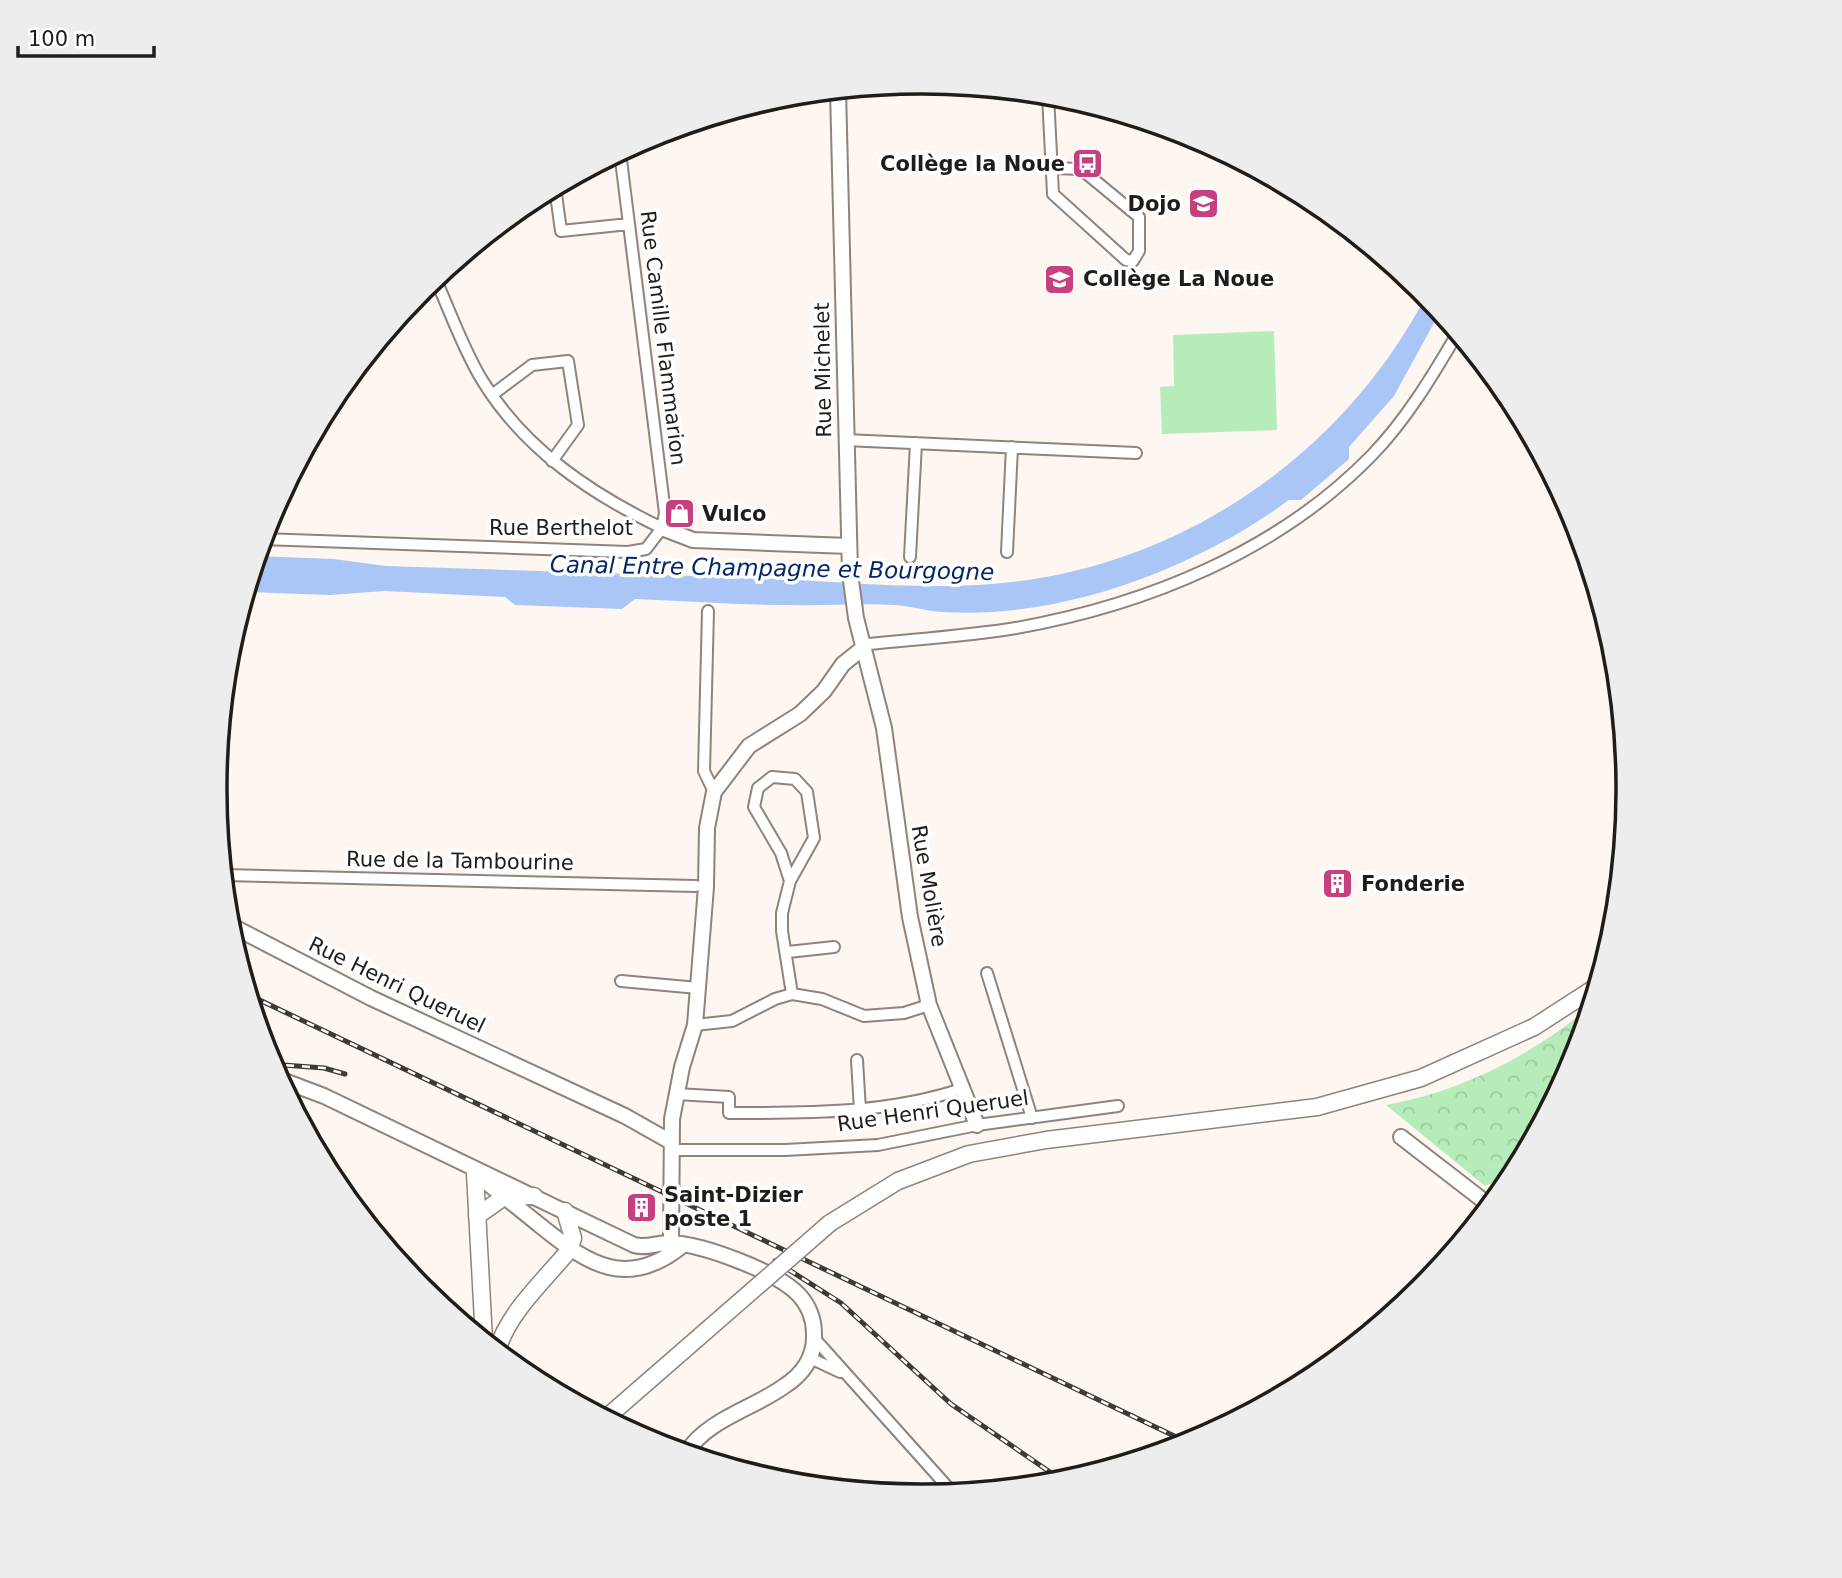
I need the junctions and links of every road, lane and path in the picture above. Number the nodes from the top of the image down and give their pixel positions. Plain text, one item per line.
1 (838, 99) edge
2 (1049, 107) edge
3 (619, 164) edge
4 (1053, 168) junction
5 (557, 199) edge
6 (629, 224) junction
7 (440, 289) edge
8 (1452, 342) edge
9 (492, 395) junction
10 (845, 440) junction
11 (916, 443) junction
12 (1012, 447) junction
13 (1136, 453) dead end
14 (552, 461) junction
15 (662, 528) junction
16 (273, 540) edge
17 (849, 546) junction
18 (1007, 552) dead end
19 (910, 557) dead end
20 (708, 611) dead end
21 (863, 648) junction
22 (714, 792) junction
23 (232, 875) edge
24 (790, 881) junction
25 (696, 886) dead end
26 (242, 931) edge
27 (834, 947) dead end
28 (788, 952) junction
29 (987, 973) dead end
30 (621, 981) dead end
31 (698, 988) junction
32 (792, 994) junction
33 (1584, 995) edge
34 (929, 1005) junction
35 (695, 1025) junction
36 (857, 1060) dead end
37 (292, 1084) edge
38 (962, 1088) junction
39 (676, 1094) junction
40 (1118, 1106) dead end
41 (860, 1110) junction
42 (625, 1116) junction
43 (1032, 1118) junction
44 (673, 1119) junction
45 (977, 1125) junction
46 (1401, 1137) dead end
47 (671, 1146) junction
48 (455, 1159) junction
49 (475, 1173) junction
50 (534, 1196) junction
51 (504, 1197) junction
52 (1481, 1199) edge
53 (565, 1211) junction
54 (477, 1216) junction
55 (677, 1244) junction
56 (570, 1250) junction
57 (482, 1305) junction
58 (516, 1315) junction
59 (717, 1324) junction
60 (483, 1328) edge
61 (815, 1339) junction
62 (501, 1342) edge
63 (689, 1349) junction
64 (810, 1358) junction
65 (843, 1373) junction
66 (608, 1409) edge
67 (614, 1412) edge
68 (624, 1417) edge
69 (693, 1445) edge
70 (944, 1483) edge

1 - 10 main road, Rue Michelet
2 - 4 street
3 - 6 street, Rue Camille Flammarion
4 - 4 street
5 - 6 street
6 - 15 street, Rue Camille Flammarion
7 - 9 street
8 - 21 street
9 - 14 street
9 - 14 street
10 - 11 street
10 - 17 main road, Rue Michelet
11 - 12 street
11 - 19 street
12 - 13 street
12 - 18 street
14 - 15 street
15 - 16 street, Rue Berthelot
15 - 17 main road, Rue Berthelot
17 - 21 main road, Rue Michelet
20 - 22 street
21 - 22 main road
21 - 34 main road, Rue Molière
22 - 31 main road
23 - 25 street, Rue de la Tambourine
24 - 24 street
24 - 28 street
26 - 42 main road, Rue Henri Queruel
27 - 28 street
28 - 32 street
29 - 43 street
30 - 31 street
31 - 35 main road
32 - 34 street
32 - 35 street
33 - 59 main road, bridge
34 - 38 main road, Rue Molière
35 - 39 main road
36 - 41 street
37 - 48 main road
38 - 41 street
38 - 45 main road, Rue Molière
39 - 41 street
39 - 44 main road
40 - 43 street, Rue Henri Queruel
42 - 44 main road, Rue Henri Queruel
42 - 47 main road, Rue Henri Queruel
43 - 45 street, Rue Henri Queruel
44 - 47 main road
45 - 47 street, Rue Henri Queruel
46 - 52 main road
47 - 55 main road
48 - 49 main road
48 - 50 main road
49 - 51 main road
49 - 54 main road
50 - 51 main road
50 - 53 main road
51 - 54 main road
51 - 56 main road
53 - 55 main road
53 - 56 main road
54 - 57 main road
55 - 56 main road
55 - 61 main road
56 - 58 main road
57 - 58 main road
57 - 60 main road
58 - 62 main road
59 - 63 main road
59 - 68 main road
61 - 64 main road
61 - 65 street
63 - 66 main road
63 - 67 main road
64 - 65 street
64 - 69 main road
65 - 70 street

